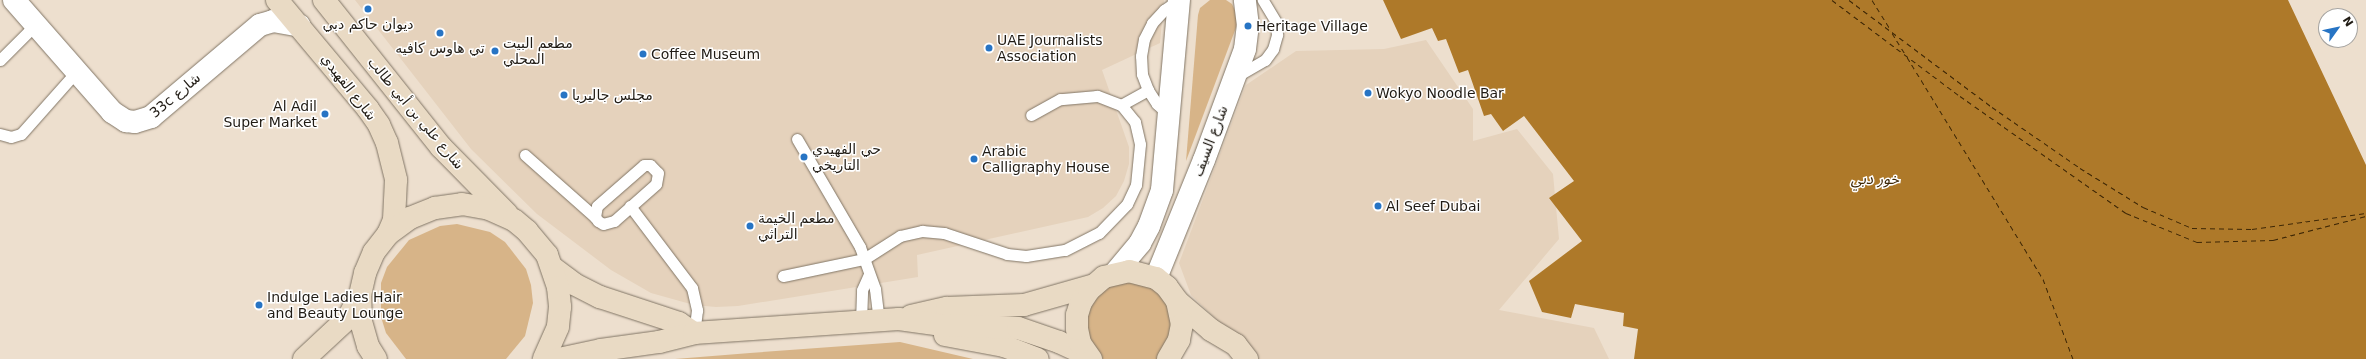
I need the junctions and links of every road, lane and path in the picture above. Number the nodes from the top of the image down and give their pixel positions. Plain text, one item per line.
1 (14, 0) edge
2 (277, 0) edge
3 (324, 0) edge
4 (1179, 0) edge
5 (1245, 0) edge
6 (1263, 0) edge
7 (35, 24) junction
8 (300, 26) junction
9 (0, 60) edge
10 (76, 72) junction
11 (1234, 77) junction
12 (1148, 90) junction
13 (1121, 105) junction
14 (1031, 115) dead end
15 (1170, 116) junction
16 (0, 134) edge
17 (797, 139) dead end
18 (526, 155) dead end
19 (630, 206) junction
20 (595, 217) junction
21 (514, 220) junction
22 (388, 234) junction
23 (864, 259) junction
24 (553, 268) junction
25 (1115, 273) junction
26 (869, 274) junction
27 (783, 276) dead end
28 (1156, 278) junction
29 (1094, 285) junction
30 (360, 296) junction
31 (1177, 301) junction
32 (880, 321) junction
33 (694, 333) junction
34 (1223, 338) junction
35 (1089, 357) edge
36 (1170, 357) edge
37 (304, 359) edge
38 (376, 359) edge
39 (544, 359) edge
40 (559, 359) edge
41 (1038, 359) edge
42 (1247, 359) edge

1 - 7 street, 33c شارع
2 - 8 street, شارع الفهيدي
3 - 21 street, شارع علي بن أبي طالب
4 - 12 lane
4 - 15 street
5 - 11 street, شارع السيف
6 - 11 lane
7 - 9 lane
7 - 10 street, 33c شارع
8 - 10 street, 33c شارع
8 - 22 street, شارع الفهيدي
10 - 16 lane
11 - 28 street, شارع السيف
12 - 13 lane
12 - 15 lane
13 - 14 lane
13 - 23 lane
15 - 25 street
17 - 23 lane
18 - 20 lane
19 - 20 lane
19 - 20 lane
19 - 33 lane
21 - 22 street
21 - 24 street, شارع علي بن أبي طالب
22 - 30 street
23 - 26 lane
23 - 27 lane
24 - 33 street
24 - 39 street
25 - 28 street
25 - 29 street
26 - 32 lane
26 - 32 lane
28 - 31 street
29 - 32 street
29 - 35 street
30 - 37 street
30 - 38 street
31 - 34 street
31 - 36 street
32 - 33 street
32 - 35 street
32 - 41 street
33 - 40 street
34 - 36 street
34 - 42 street

